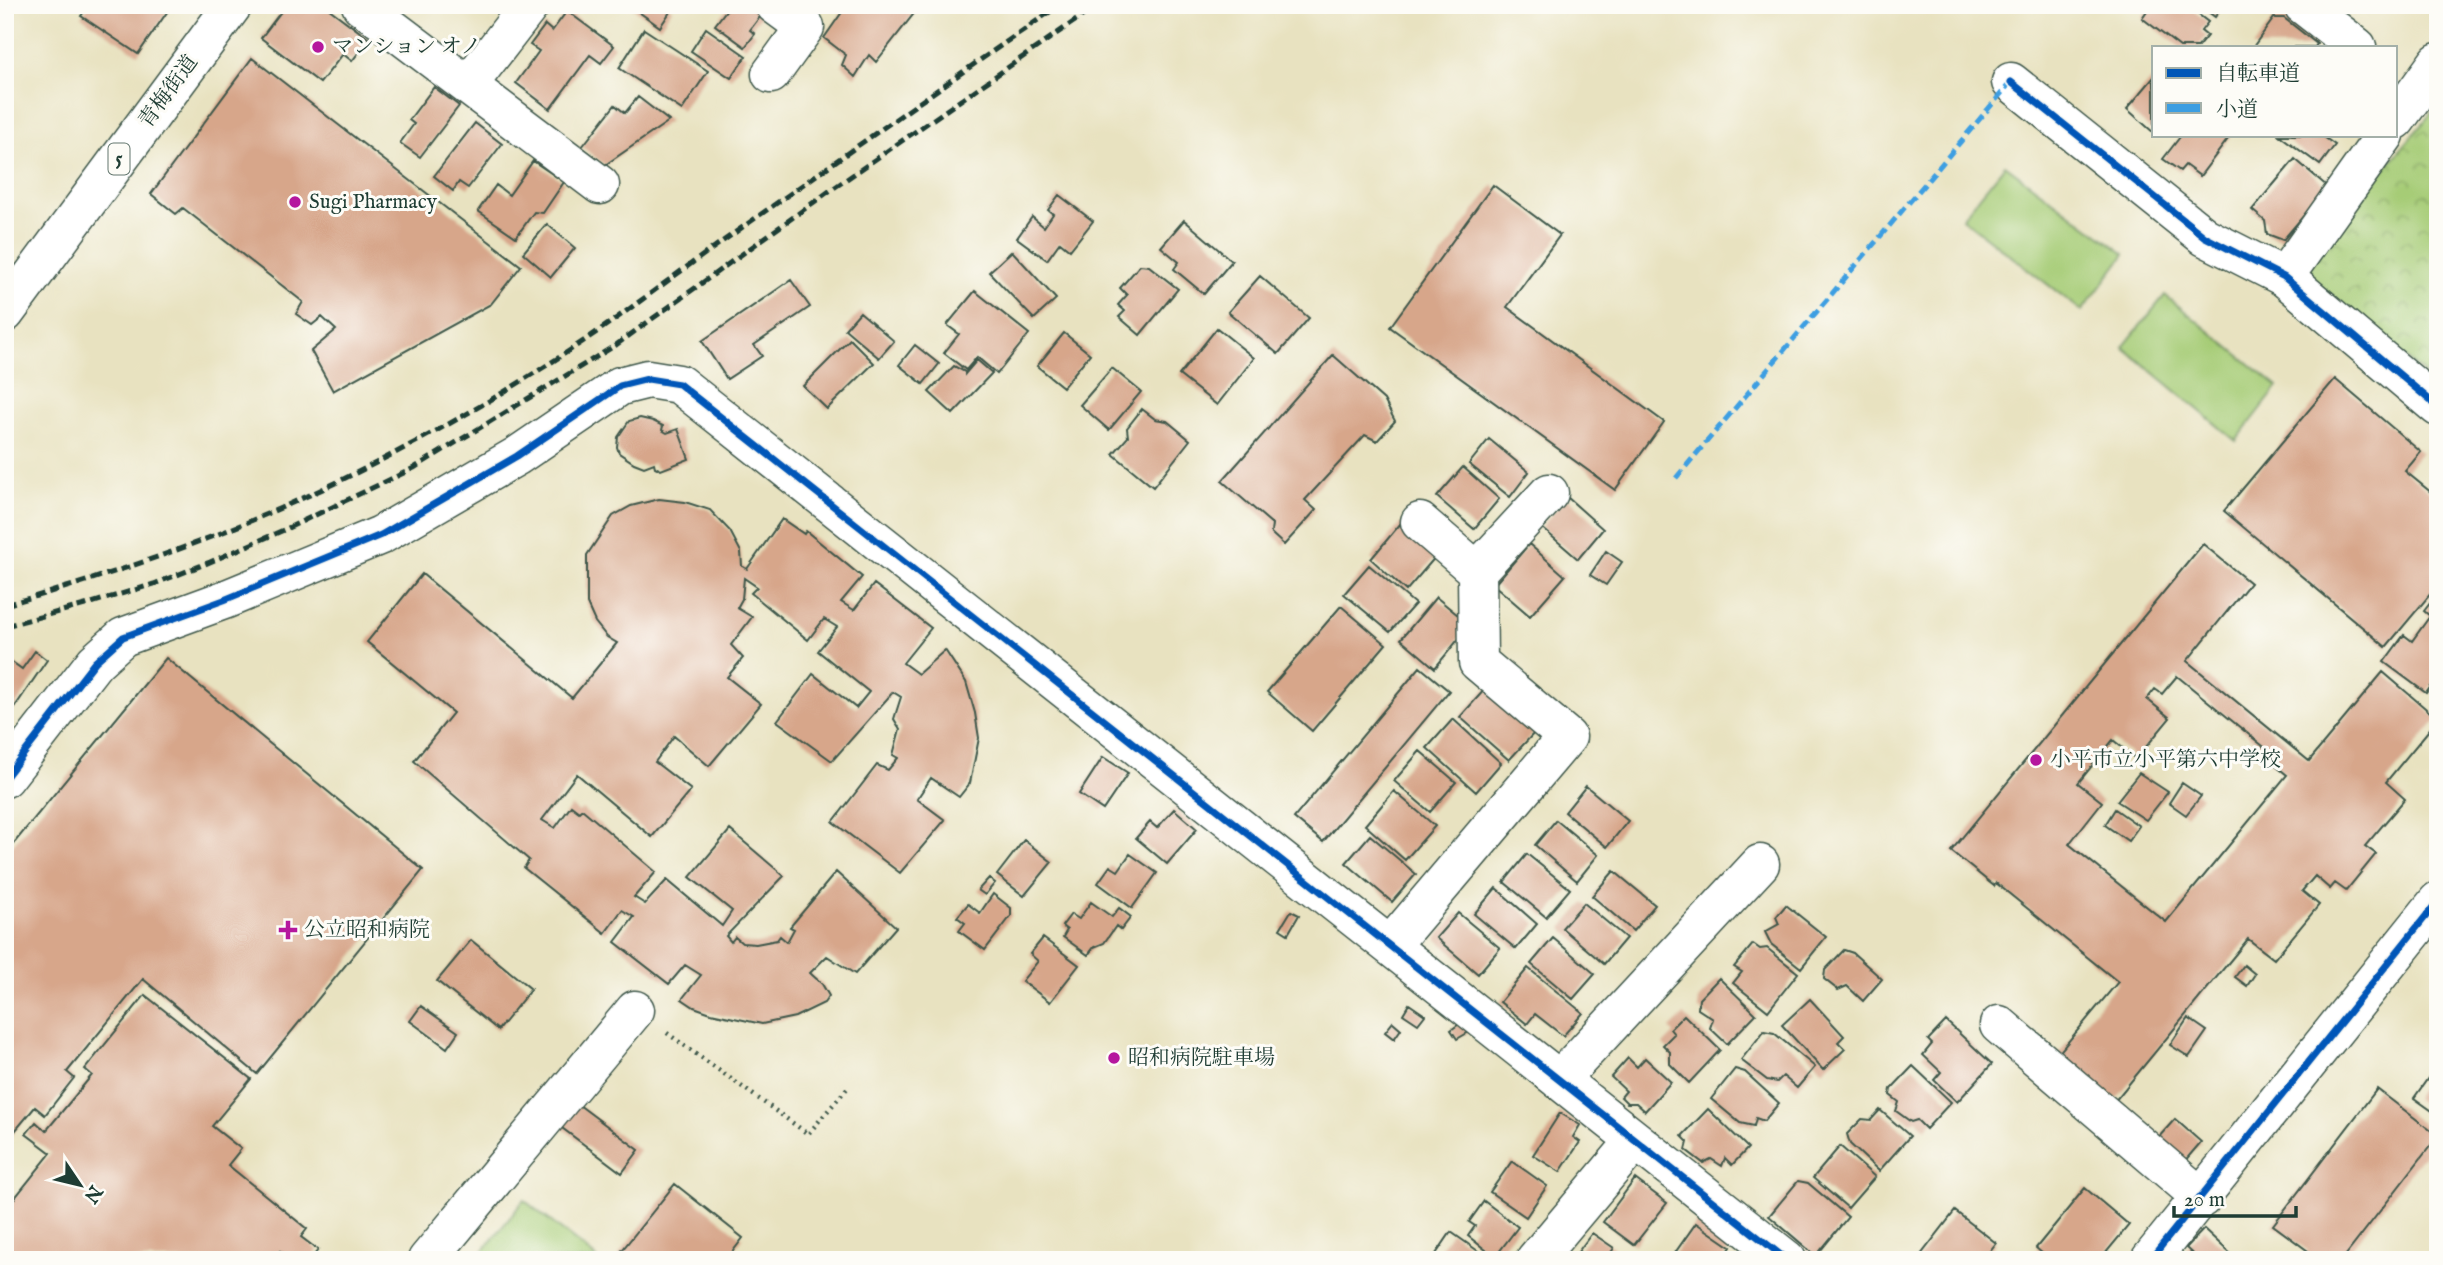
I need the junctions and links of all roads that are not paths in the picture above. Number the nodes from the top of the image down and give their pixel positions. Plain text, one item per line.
1 (233, 5) edge
2 (361, 5) edge
3 (530, 5) edge
4 (775, 5) edge
5 (2303, 5) edge
6 (2356, 46) edge
7 (2438, 62) edge
8 (771, 74) dead end
9 (2011, 82) dead end
10 (468, 85) junction
11 (2402, 96) edge
12 (2384, 136) edge
13 (600, 186) dead end
14 (2284, 277) junction
15 (5, 313) edge
16 (2438, 407) edge
17 (1549, 493) dead end
18 (1420, 522) dead end
19 (1477, 571) junction
20 (5, 778) edge
21 (1760, 864) dead end
22 (2438, 901) edge
23 (1390, 946) junction
24 (635, 1010) road end
25 (1999, 1025) dead end
26 (1559, 1080) junction
27 (1635, 1141) junction
28 (2202, 1198) junction
29 (428, 1260) edge
30 (1535, 1260) edge
31 (1787, 1260) edge
32 (2150, 1260) edge

1 - 15 street, 青梅街道 / 5
2 - 10 street
3 - 10 street
4 - 8 street
5 - 6 street
7 - 11 street
9 - 14 street
10 - 13 street
12 - 14 street
14 - 16 street
17 - 19 street
18 - 19 street
19 - 23 street
20 - 23 street
21 - 26 street
22 - 28 street
23 - 26 street
24 - 29 street
25 - 28 street
26 - 27 street
27 - 30 street
27 - 31 street
28 - 32 street

